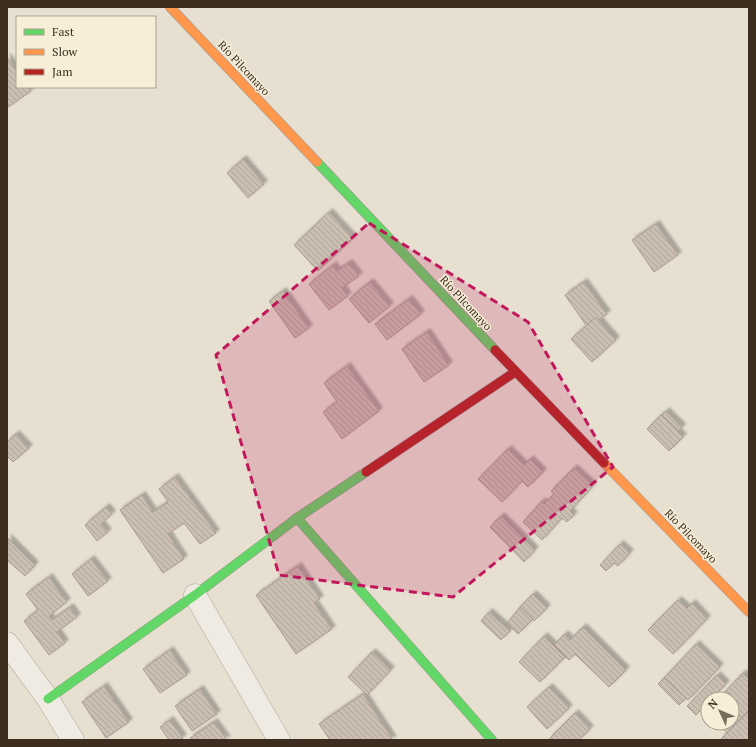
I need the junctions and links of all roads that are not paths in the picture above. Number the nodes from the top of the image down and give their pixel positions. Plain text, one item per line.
1 (177, 9) edge
2 (515, 372) junction
3 (297, 518) junction
4 (195, 595) junction
5 (749, 612) edge
6 (7, 643) edge
7 (48, 699) junction
8 (73, 740) edge
9 (279, 740) edge
10 (492, 740) edge

1 - 2 street, Río Pilcomayo
2 - 3 street
2 - 5 street, Río Pilcomayo
3 - 4 street
3 - 10 street
4 - 7 street
4 - 9 street
6 - 7 street
7 - 8 street

